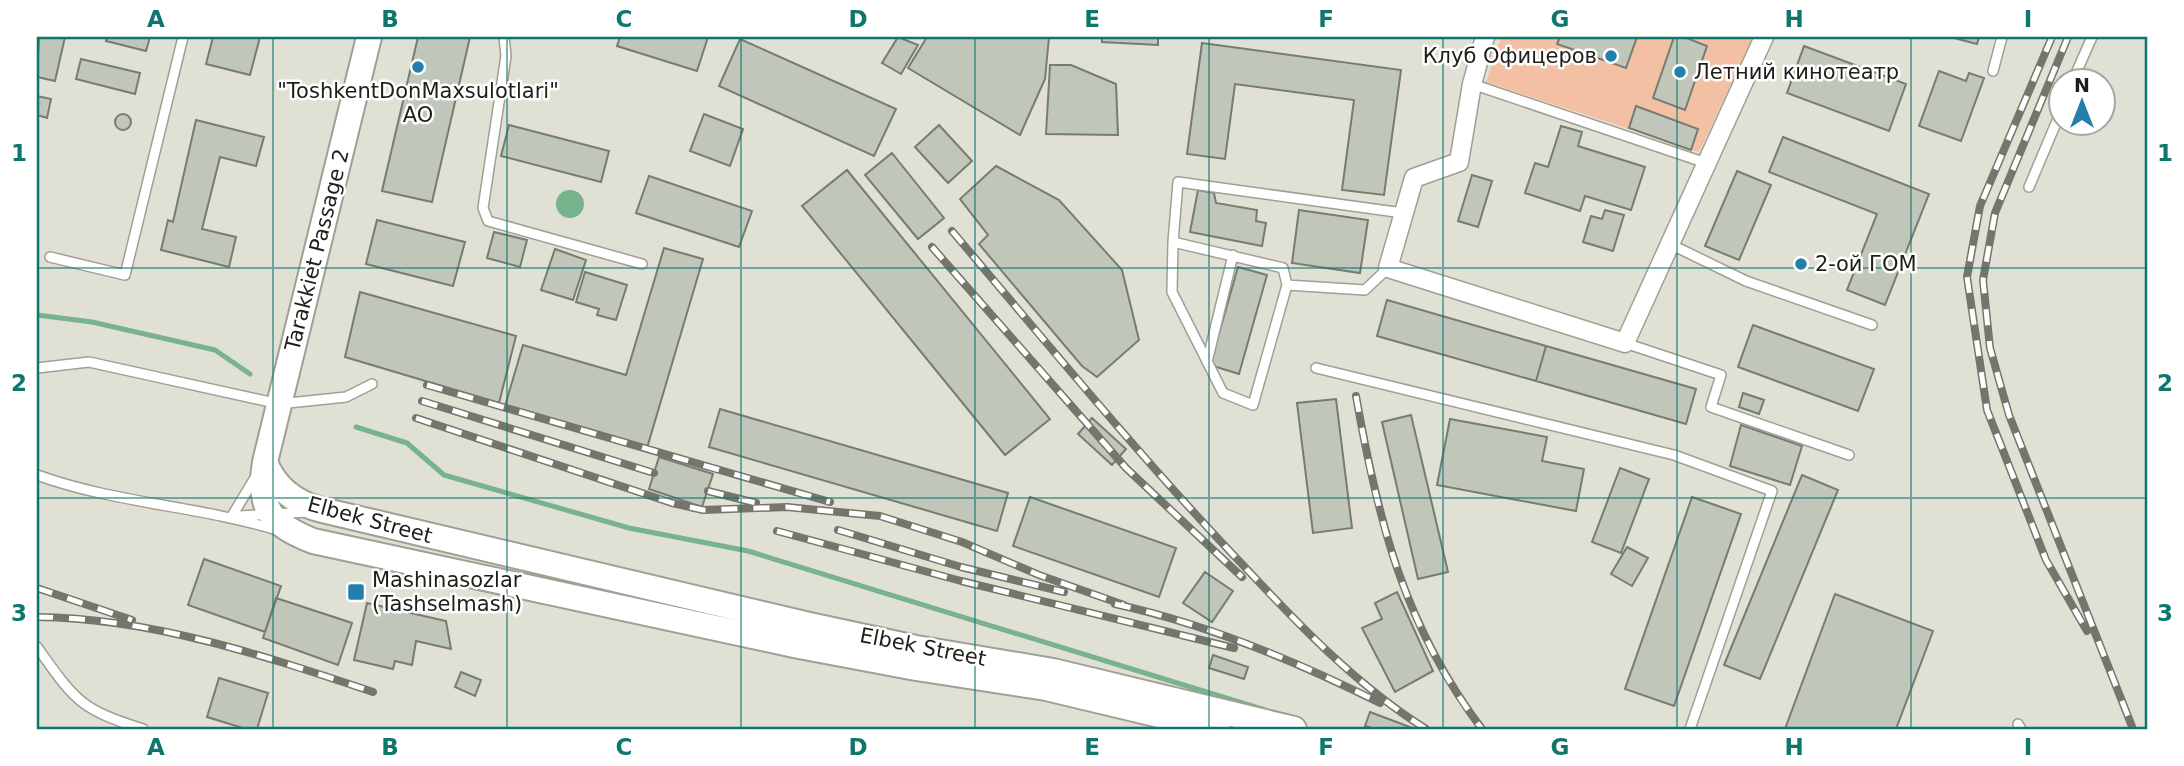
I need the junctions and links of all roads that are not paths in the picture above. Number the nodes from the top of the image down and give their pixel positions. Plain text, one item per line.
1 (183, 37) edge
2 (369, 37) edge
3 (504, 37) edge
4 (1485, 37) edge
5 (1764, 37) edge
6 (2002, 37) edge
7 (2092, 37) edge
8 (2079, 66) edge
9 (1993, 71) dead end
10 (1472, 84) junction
11 (2051, 136) edge
12 (1709, 164) junction
13 (2029, 187) dead end
14 (1403, 213) junction
15 (1173, 242) junction
16 (1672, 245) junction
17 (1233, 255) junction
18 (50, 257) dead end
19 (642, 264) dead end
20 (1388, 268) junction
21 (1287, 285) junction
22 (1872, 325) dead end
23 (1625, 343) junction
24 (1207, 362) junction
25 (37, 368) edge
26 (1316, 368) dead end
27 (372, 384) dead end
28 (279, 404) junction
29 (1850, 455) dead end
30 (264, 462) junction
31 (37, 475) edge
32 (322, 510) junction
33 (232, 516) junction
34 (271, 516) junction
35 (313, 541) junction
36 (37, 647) edge
37 (143, 729) edge
38 (1218, 729) edge
39 (1294, 729) edge
40 (1690, 729) edge

1 - 18 lane
2 - 28 main road, Tarakkiet Passage 2
3 - 19 lane
4 - 10 street
5 - 12 street
6 - 9 lane
7 - 8 lane
10 - 12 lane
10 - 14 street
11 - 13 lane
12 - 16 street
14 - 15 lane
14 - 20 street
15 - 17 lane
15 - 24 lane
16 - 22 lane
16 - 23 street
17 - 21 lane
17 - 24 lane
20 - 21 lane
20 - 23 street
21 - 24 lane
23 - 29 lane
25 - 28 lane
26 - 40 lane
27 - 28 lane
28 - 30 main road, Tarakkiet Passage 2
30 - 32 main road, Elbek Street
30 - 33 lane
30 - 34 main road
31 - 33 lane
32 - 34 lane
32 - 39 main road, Elbek Street
33 - 34 lane
33 - 35 lane
34 - 35 main road, Elbek Street
35 - 38 main road, Elbek Street
36 - 37 lane

